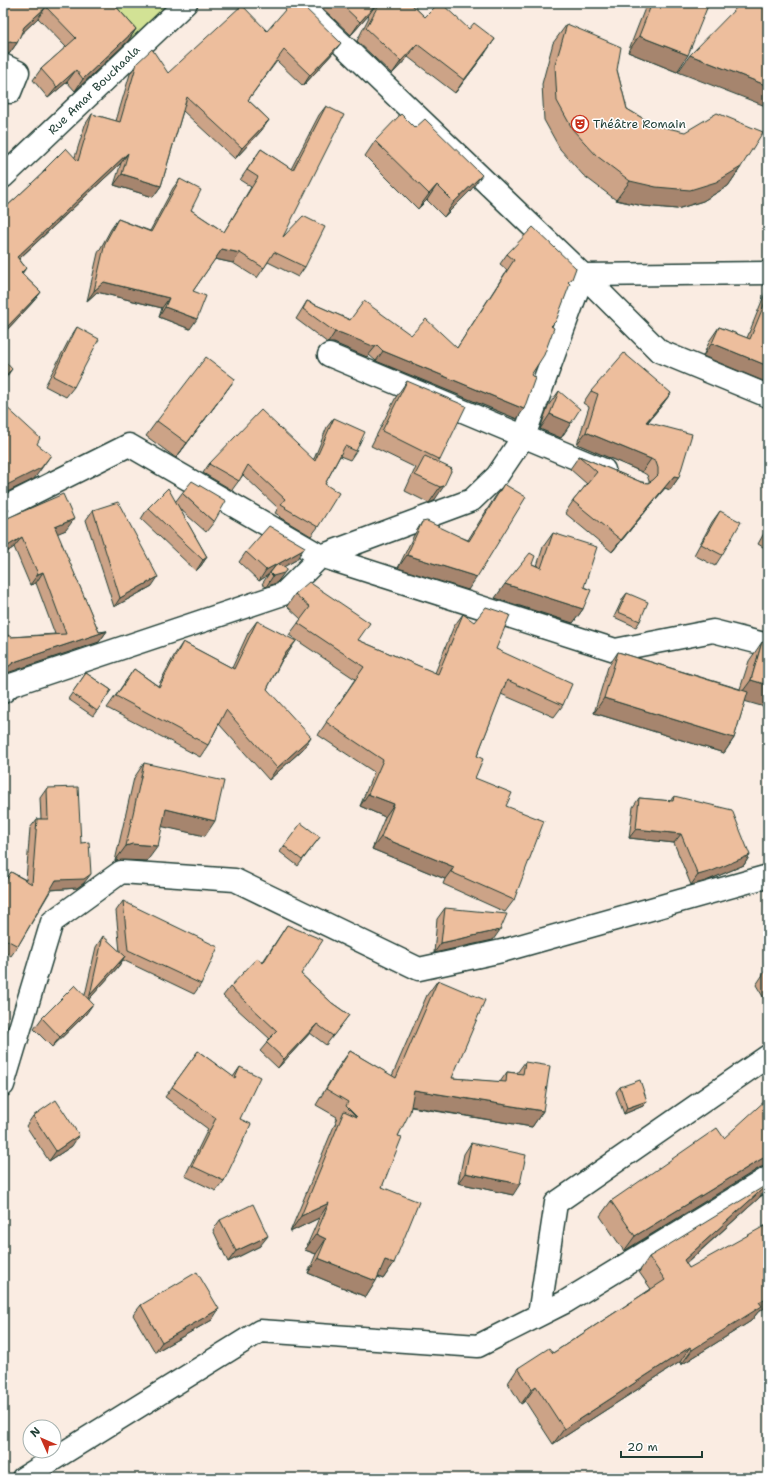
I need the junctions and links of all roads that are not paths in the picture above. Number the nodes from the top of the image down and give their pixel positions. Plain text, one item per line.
1 (186, 3) edge
2 (299, 3) edge
3 (3, 65) edge
4 (3, 89) edge
5 (3, 177) edge
6 (768, 273) edge
7 (583, 276) junction
8 (329, 355) dead end
9 (768, 396) edge
10 (524, 436) junction
11 (623, 477) edge
12 (3, 508) edge
13 (321, 556) junction
14 (768, 645) edge
15 (3, 692) edge
16 (768, 876) edge
17 (768, 1056) edge
18 (3, 1084) edge
19 (768, 1178) edge
20 (539, 1315) junction
21 (23, 1478) edge

1 - 5 street, Rue Amar Bouchaala
2 - 7 street
3 - 4 street
6 - 7 street
7 - 9 street
7 - 10 street
8 - 10 street
10 - 11 street
10 - 13 street
12 - 13 street
13 - 14 street
13 - 15 street
16 - 18 street
17 - 20 street
19 - 20 street
20 - 21 street

